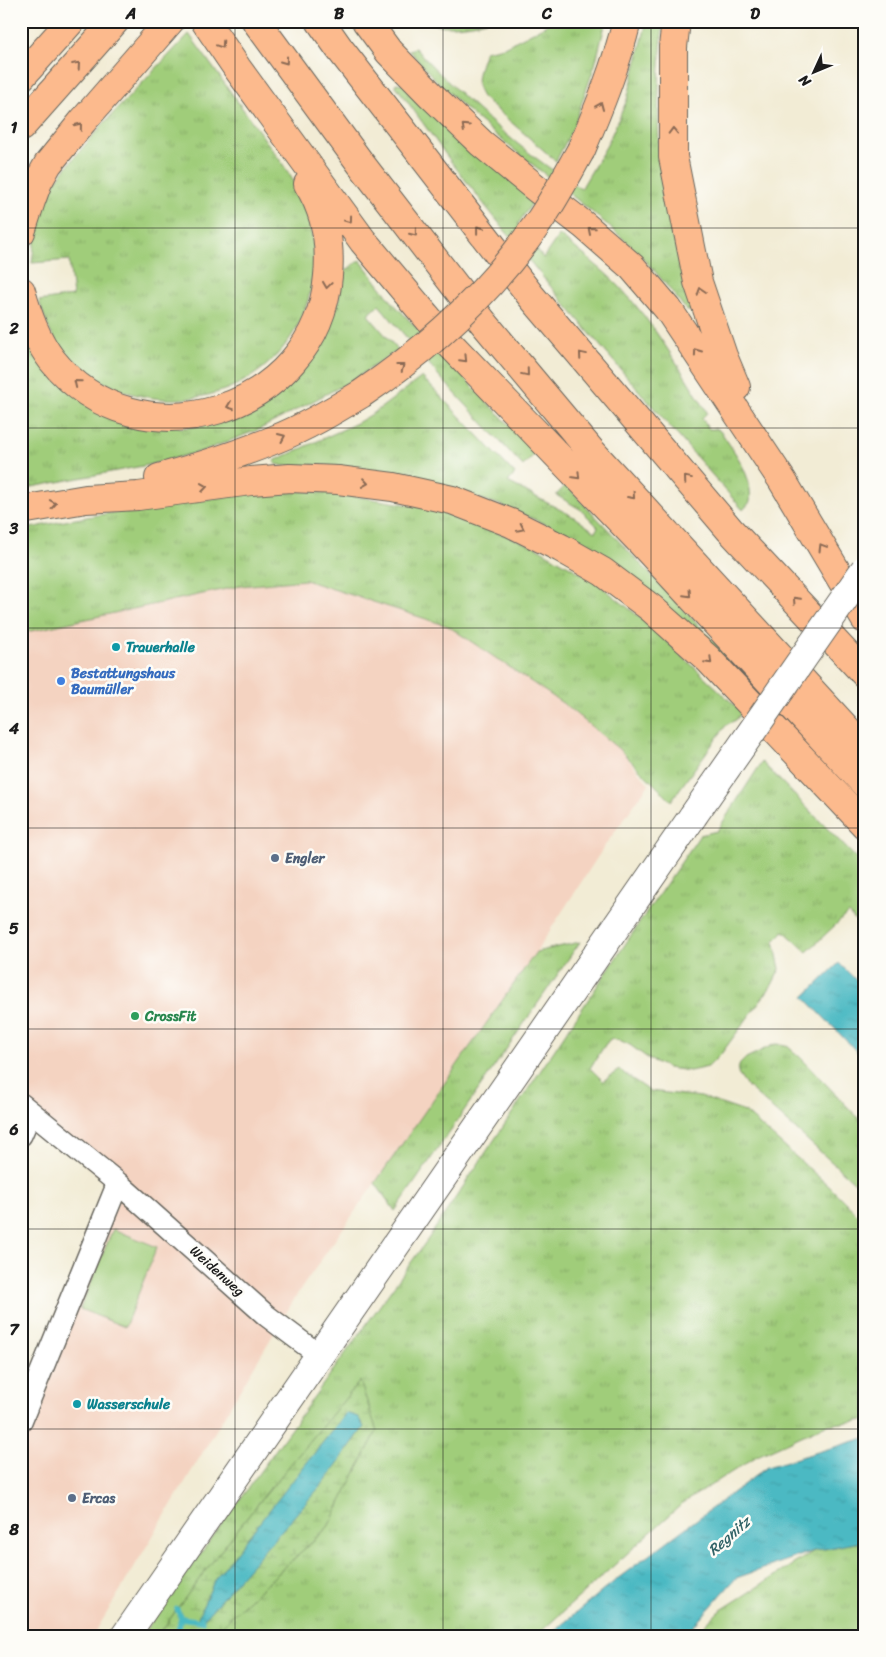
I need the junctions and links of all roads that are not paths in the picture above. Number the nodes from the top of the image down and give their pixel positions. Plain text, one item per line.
1 (71, 21) edge
2 (115, 21) edge
3 (170, 21) edge
4 (205, 21) edge
5 (256, 21) edge
6 (320, 21) edge
7 (366, 21) edge
8 (627, 21) edge
9 (676, 21) edge
10 (237, 68) junction
11 (21, 78) edge
12 (21, 128) edge
13 (21, 232) edge
14 (21, 291) edge
15 (782, 480) junction
16 (86, 499) junction
17 (21, 510) edge
18 (865, 568) edge
19 (865, 619) edge
20 (865, 674) edge
21 (865, 749) edge
22 (865, 784) edge
23 (865, 825) edge
24 (26, 1108) edge
25 (21, 1136) edge
26 (118, 1183) junction
27 (319, 1355) junction
28 (21, 1421) edge
29 (125, 1636) edge

1 - 11 highway
12 -> 2 highway
13 -> 3 highway
4 -> 10 highway
5 -> 21 highway
20 -> 6 highway
15 -> 7 highway
16 -> 8 highway, bridge
15 -> 9 highway
10 -> 14 highway
10 -> 22 highway
19 -> 15 highway
17 -> 16 highway
16 -> 23 highway
18 - 27 street, bridge
24 - 25 street, Weidenweg
24 - 26 street, Weidenweg
26 - 27 street, Weidenweg
26 - 28 street
27 - 29 street

